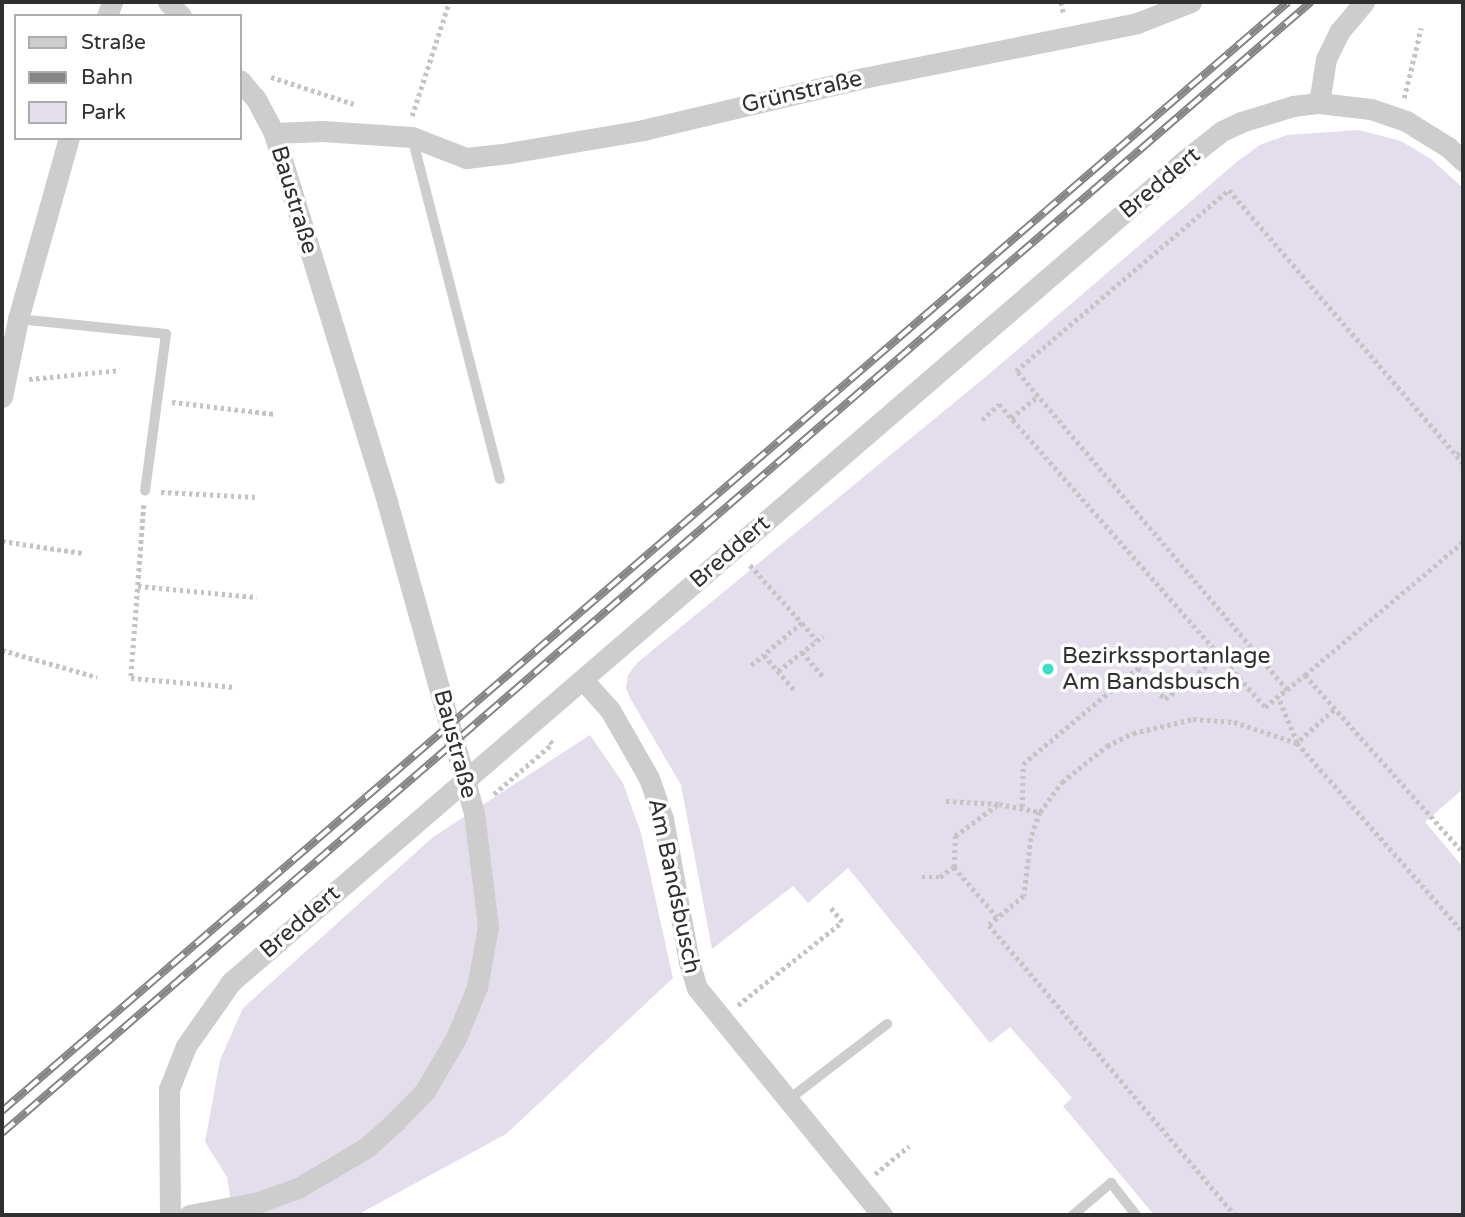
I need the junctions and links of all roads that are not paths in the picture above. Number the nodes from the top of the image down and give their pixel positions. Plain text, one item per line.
1 (1191, 2) edge
2 (1364, 2) edge
3 (242, 82) edge
4 (1319, 103) junction
5 (412, 127) junction
6 (274, 132) junction
7 (68, 140) edge
8 (1463, 161) edge
9 (18, 319) junction
10 (2, 397) edge
11 (500, 479) dead end
12 (145, 491) road end
13 (583, 680) junction
14 (887, 1024) dead end
15 (788, 1100) junction
16 (170, 1215) edge
17 (189, 1215) edge
18 (882, 1215) edge
19 (1073, 1215) edge
20 (1136, 1215) edge

1 - 5 street, Grünstraße
2 - 4 street
3 - 6 street
4 - 8 street, Breddert
4 - 13 street, Breddert
5 - 6 street, Grünstraße
5 - 11 lane
6 - 17 street, Baustraße
7 - 9 street
9 - 10 street
9 - 12 lane
13 - 15 street, Am Bandsbusch
13 - 16 street, Breddert
14 - 15 lane
15 - 18 street, Am Bandsbusch
19 - 20 lane

